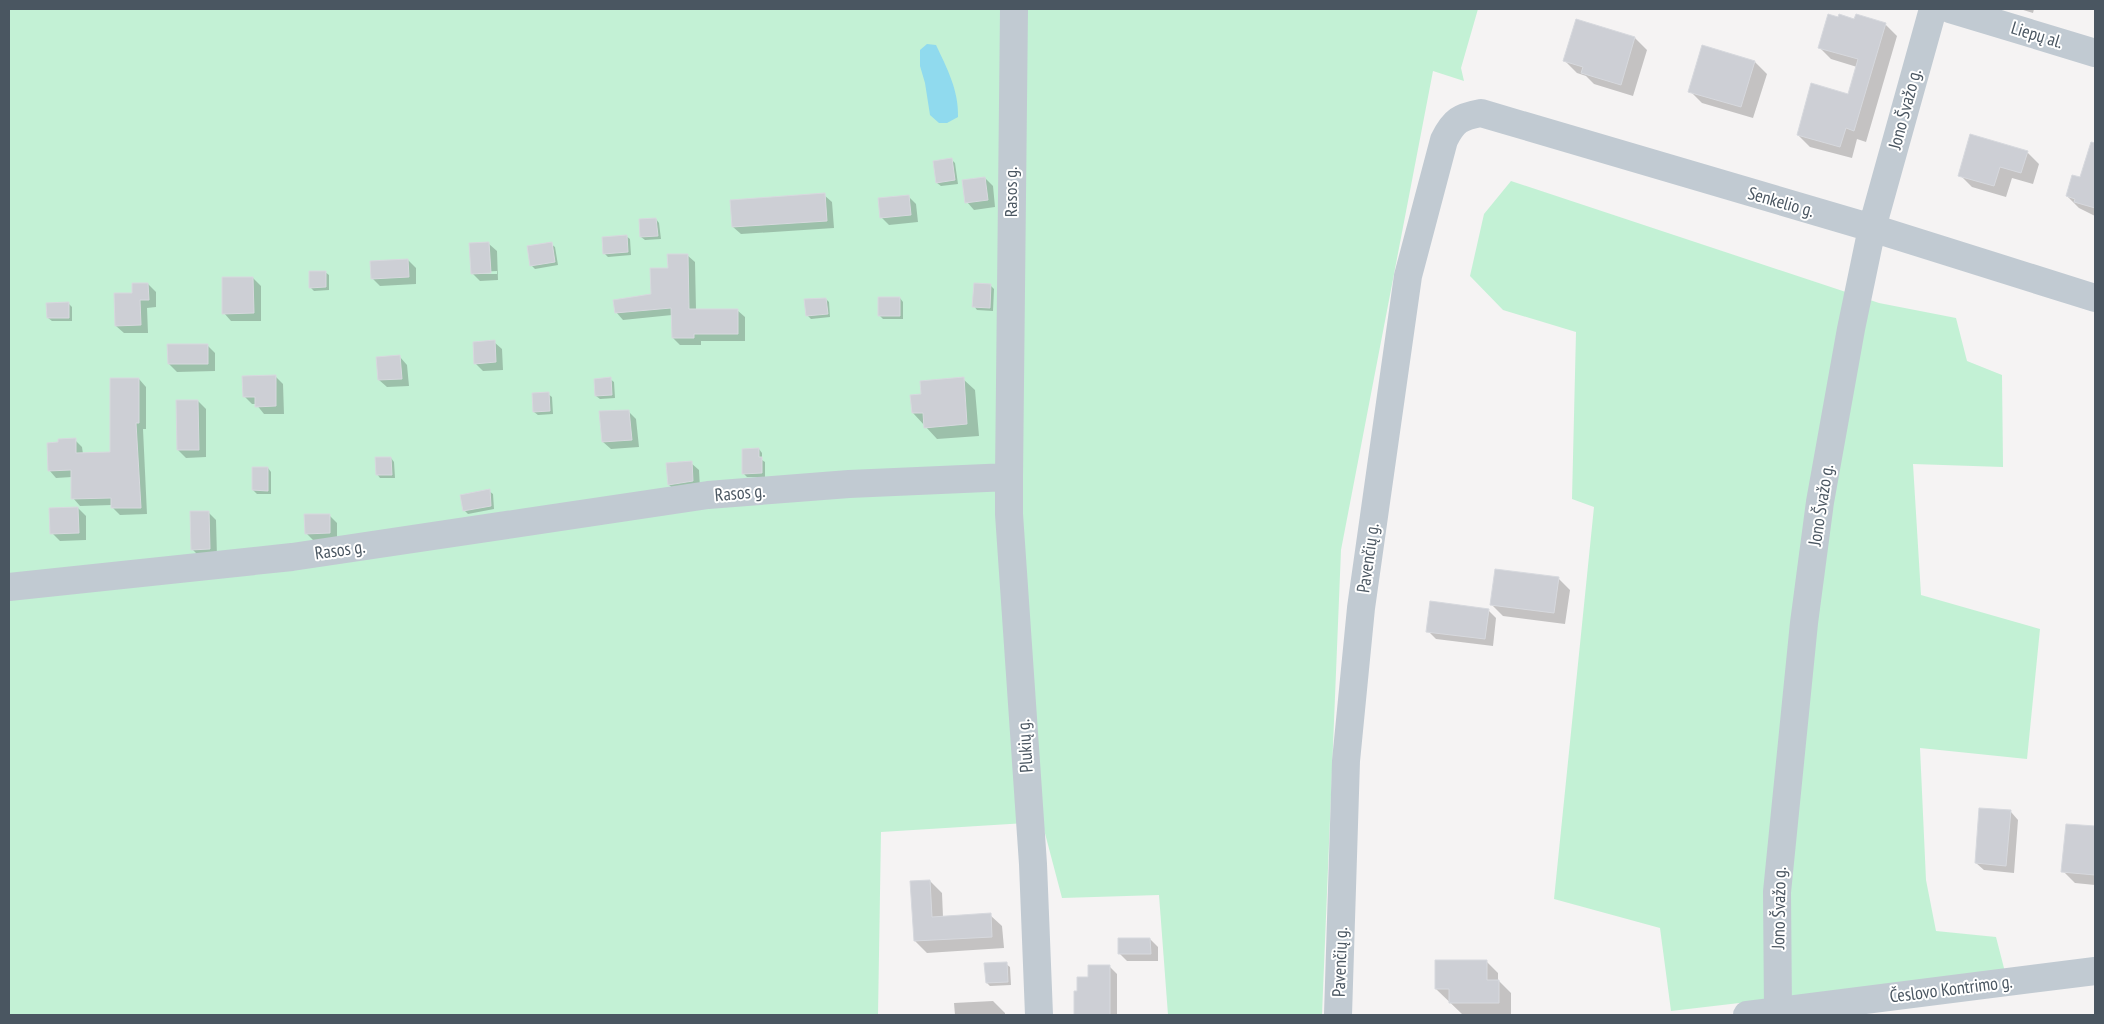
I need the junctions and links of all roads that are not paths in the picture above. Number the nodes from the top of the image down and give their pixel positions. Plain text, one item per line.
1 (1014, 9) edge
2 (1933, 9) edge
3 (1950, 9) edge
4 (2095, 53) edge
5 (1465, 116) joint
6 (1872, 228) junction
7 (2095, 298) edge
8 (1010, 477) junction
9 (9, 587) edge
10 (2095, 971) edge
11 (1778, 1012) junction
12 (1039, 1015) edge
13 (1338, 1015) edge
14 (1747, 1015) edge

1 - 8 street, Rasos g.
2 - 6 street, Jono Švažo g.
3 - 4 street, Liepų al.
5 - 6 street, Senkelio g.
5 - 13 street, Pavenčių g.
6 - 7 street, Senkelio g.
6 - 11 street, Jono Švažo g.
8 - 9 street, Rasos g.
8 - 12 street, Plukių g.
10 - 11 street, Česlovo Kontrimo g.
11 - 14 street, Česlovo Kontrimo g.

